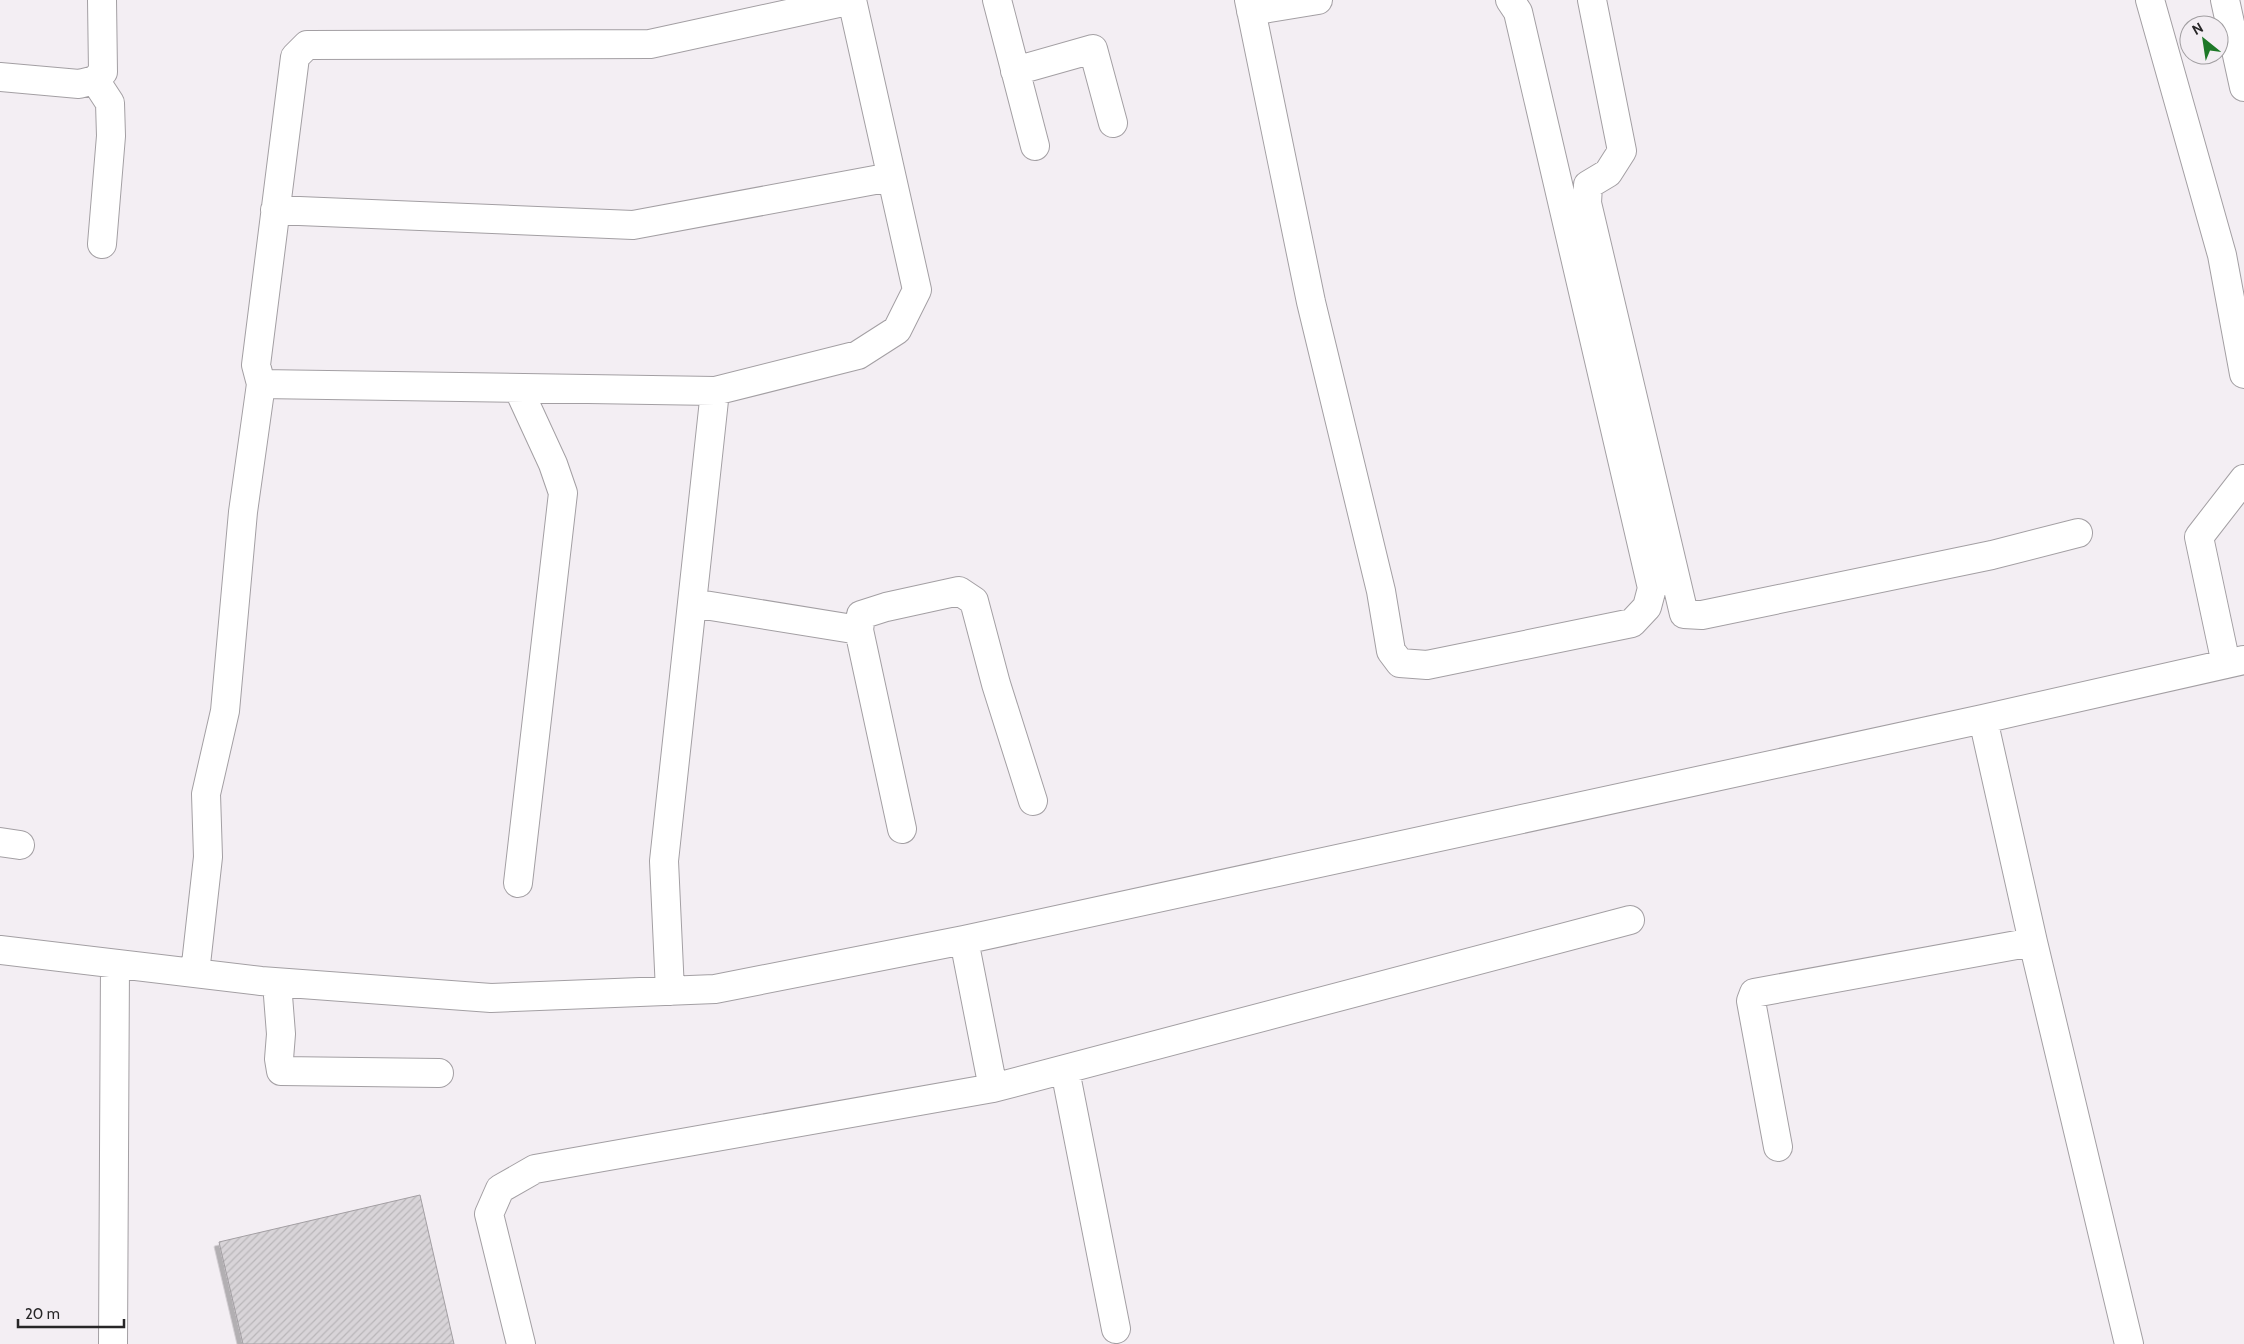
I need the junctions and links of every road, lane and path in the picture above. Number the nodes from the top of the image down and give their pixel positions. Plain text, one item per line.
1 (102, 0) edge
2 (852, 0) edge
3 (997, 0) edge
4 (1318, 0) edge
5 (1510, 0) edge
6 (1592, 0) edge
7 (2150, 0) edge
8 (2225, 0) edge
9 (1250, 6) edge
10 (1015, 71) junction
11 (0, 77) edge
12 (94, 80) junction
13 (2244, 87) edge
14 (1113, 123) dead end
15 (1035, 146) dead end
16 (891, 177) junction
17 (276, 210) junction
18 (102, 244) dead end
19 (2244, 374) edge
20 (261, 384) junction
21 (518, 388) junction
22 (715, 391) junction
23 (2244, 479) edge
24 (2078, 534) dead end
25 (692, 604) junction
26 (859, 630) junction
27 (2235, 662) edge
28 (1983, 719) junction
29 (1033, 802) dead end
30 (902, 829) dead end
31 (518, 883) dead end
32 (1630, 920) dead end
33 (964, 940) junction
34 (2034, 942) junction
35 (0, 950) edge
36 (115, 964) junction
37 (195, 974) junction
38 (277, 983) junction
39 (670, 991) junction
40 (1064, 1070) junction
41 (439, 1074) dead end
42 (993, 1088) junction
43 (1778, 1147) dead end
44 (1116, 1328) dead end
45 (113, 1344) edge
46 (521, 1344) edge
47 (2129, 1344) edge

1 - 12 street
2 - 16 street
2 - 17 street
3 - 10 street
4 - 9 street
5 - 9 street
6 - 24 street
7 - 19 street
8 - 13 street
10 - 14 street
10 - 15 street
11 - 12 street
12 - 18 street
16 - 17 street
16 - 22 street
17 - 20 street
20 - 21 street
20 - 37 street
21 - 22 street
21 - 31 street
22 - 25 street
23 - 27 street
25 - 26 street
25 - 39 street
26 - 29 street
26 - 30 street
27 - 28 street
28 - 33 street
28 - 34 street
32 - 40 street
33 - 39 street
33 - 42 street
34 - 43 street
34 - 47 street
35 - 36 street
36 - 37 street
36 - 45 street
37 - 38 street
38 - 39 street
38 - 41 street
40 - 42 street
40 - 44 street
42 - 46 street

